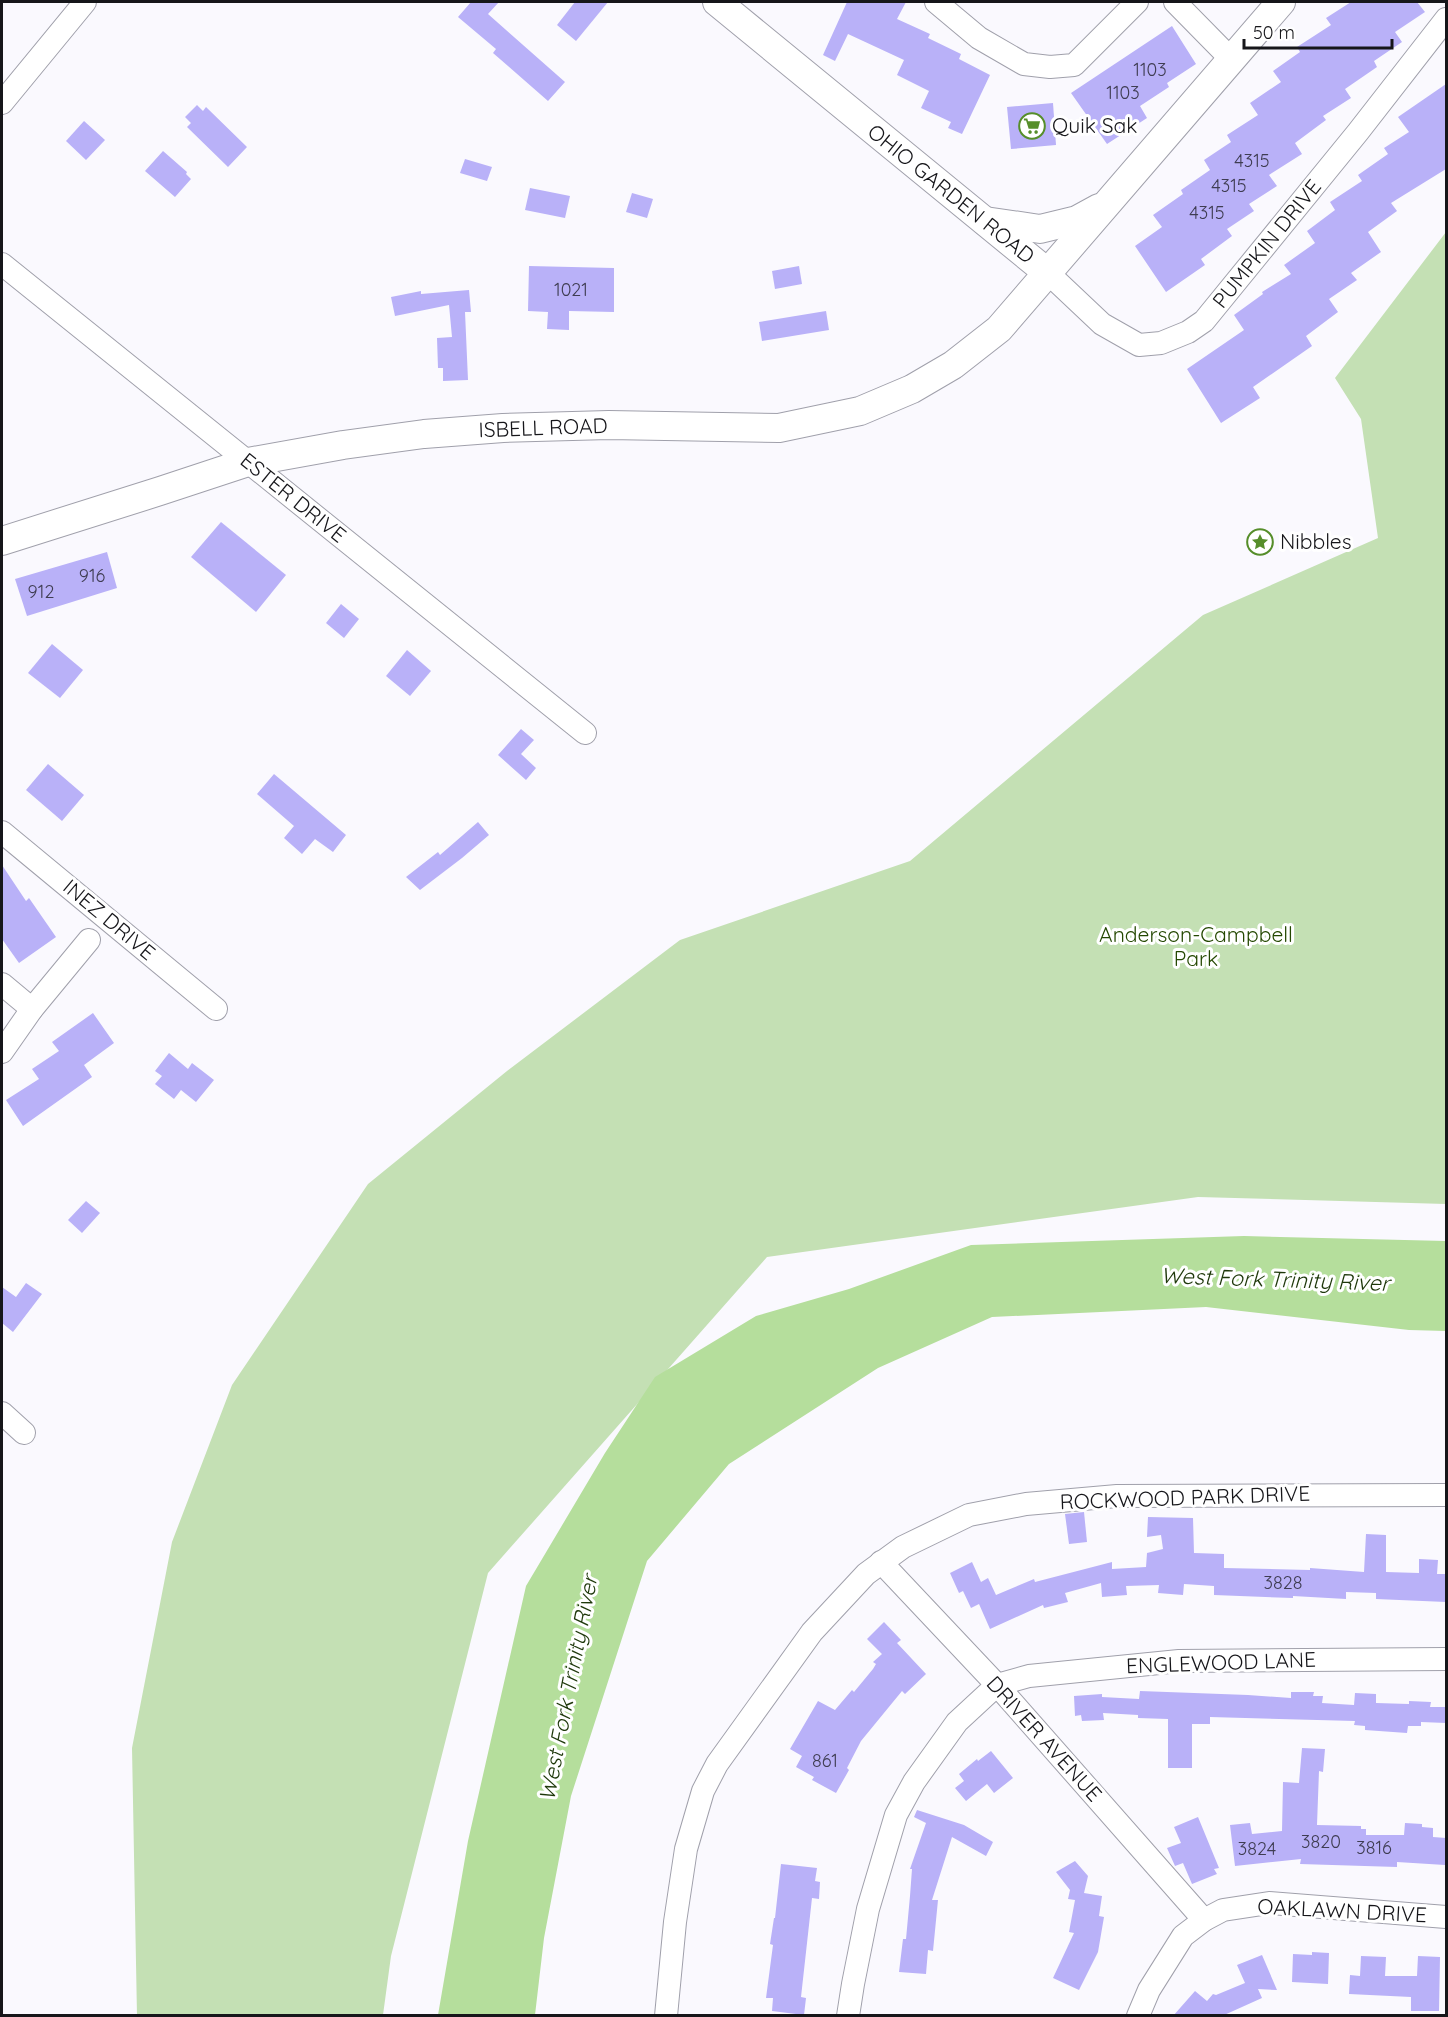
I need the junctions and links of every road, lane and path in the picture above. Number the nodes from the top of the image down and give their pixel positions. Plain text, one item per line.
1 (85, 2) edge
2 (717, 2) edge
3 (936, 2) edge
4 (1137, 2) edge
5 (1175, 2) edge
6 (1281, 2) edge
7 (1446, 19) edge
8 (1231, 59) junction
9 (2, 103) edge
10 (1107, 204) junction
11 (984, 221) junction
12 (2, 264) edge
13 (1048, 273) junction
14 (248, 462) junction
15 (2, 541) edge
16 (585, 733) dead end
17 (2, 832) edge
18 (89, 940) dead end
19 (2, 984) edge
20 (216, 1009) dead end
21 (32, 1010) junction
22 (2, 1052) edge
23 (2, 1413) edge
24 (24, 1432) dead end
25 (1446, 1494) edge
26 (881, 1562) junction
27 (1446, 1659) edge
28 (997, 1685) junction
29 (1446, 1917) edge
30 (1204, 1920) junction
31 (666, 2016) edge
32 (848, 2016) edge
33 (1138, 2016) edge

1 - 9 street
2 - 11 street, OHIO GARDEN ROAD
3 - 4 street
5 - 8 street
6 - 8 street, OHIO GARDEN ROAD
7 - 13 street, PUMPKIN DRIVE
8 - 10 street, OHIO GARDEN ROAD
10 - 11 street
10 - 13 street, OHIO GARDEN ROAD
11 - 13 street, OHIO GARDEN ROAD
12 - 14 street, ESTER DRIVE
13 - 14 street, ISBELL ROAD
14 - 15 street, ISBELL ROAD
14 - 16 street, ESTER DRIVE
17 - 20 street, INEZ DRIVE
18 - 21 street
19 - 21 street
21 - 22 street
23 - 24 street
25 - 26 street, ROCKWOOD PARK DRIVE
26 - 28 street, DRIVER AVENUE
26 - 31 street, ROCKWOOD PARK DRIVE
27 - 28 street, ENGLEWOOD LANE
28 - 30 street, DRIVER AVENUE
28 - 32 street
29 - 30 street, OAKLAWN DRIVE
30 - 33 street, OAKLAWN DRIVE

